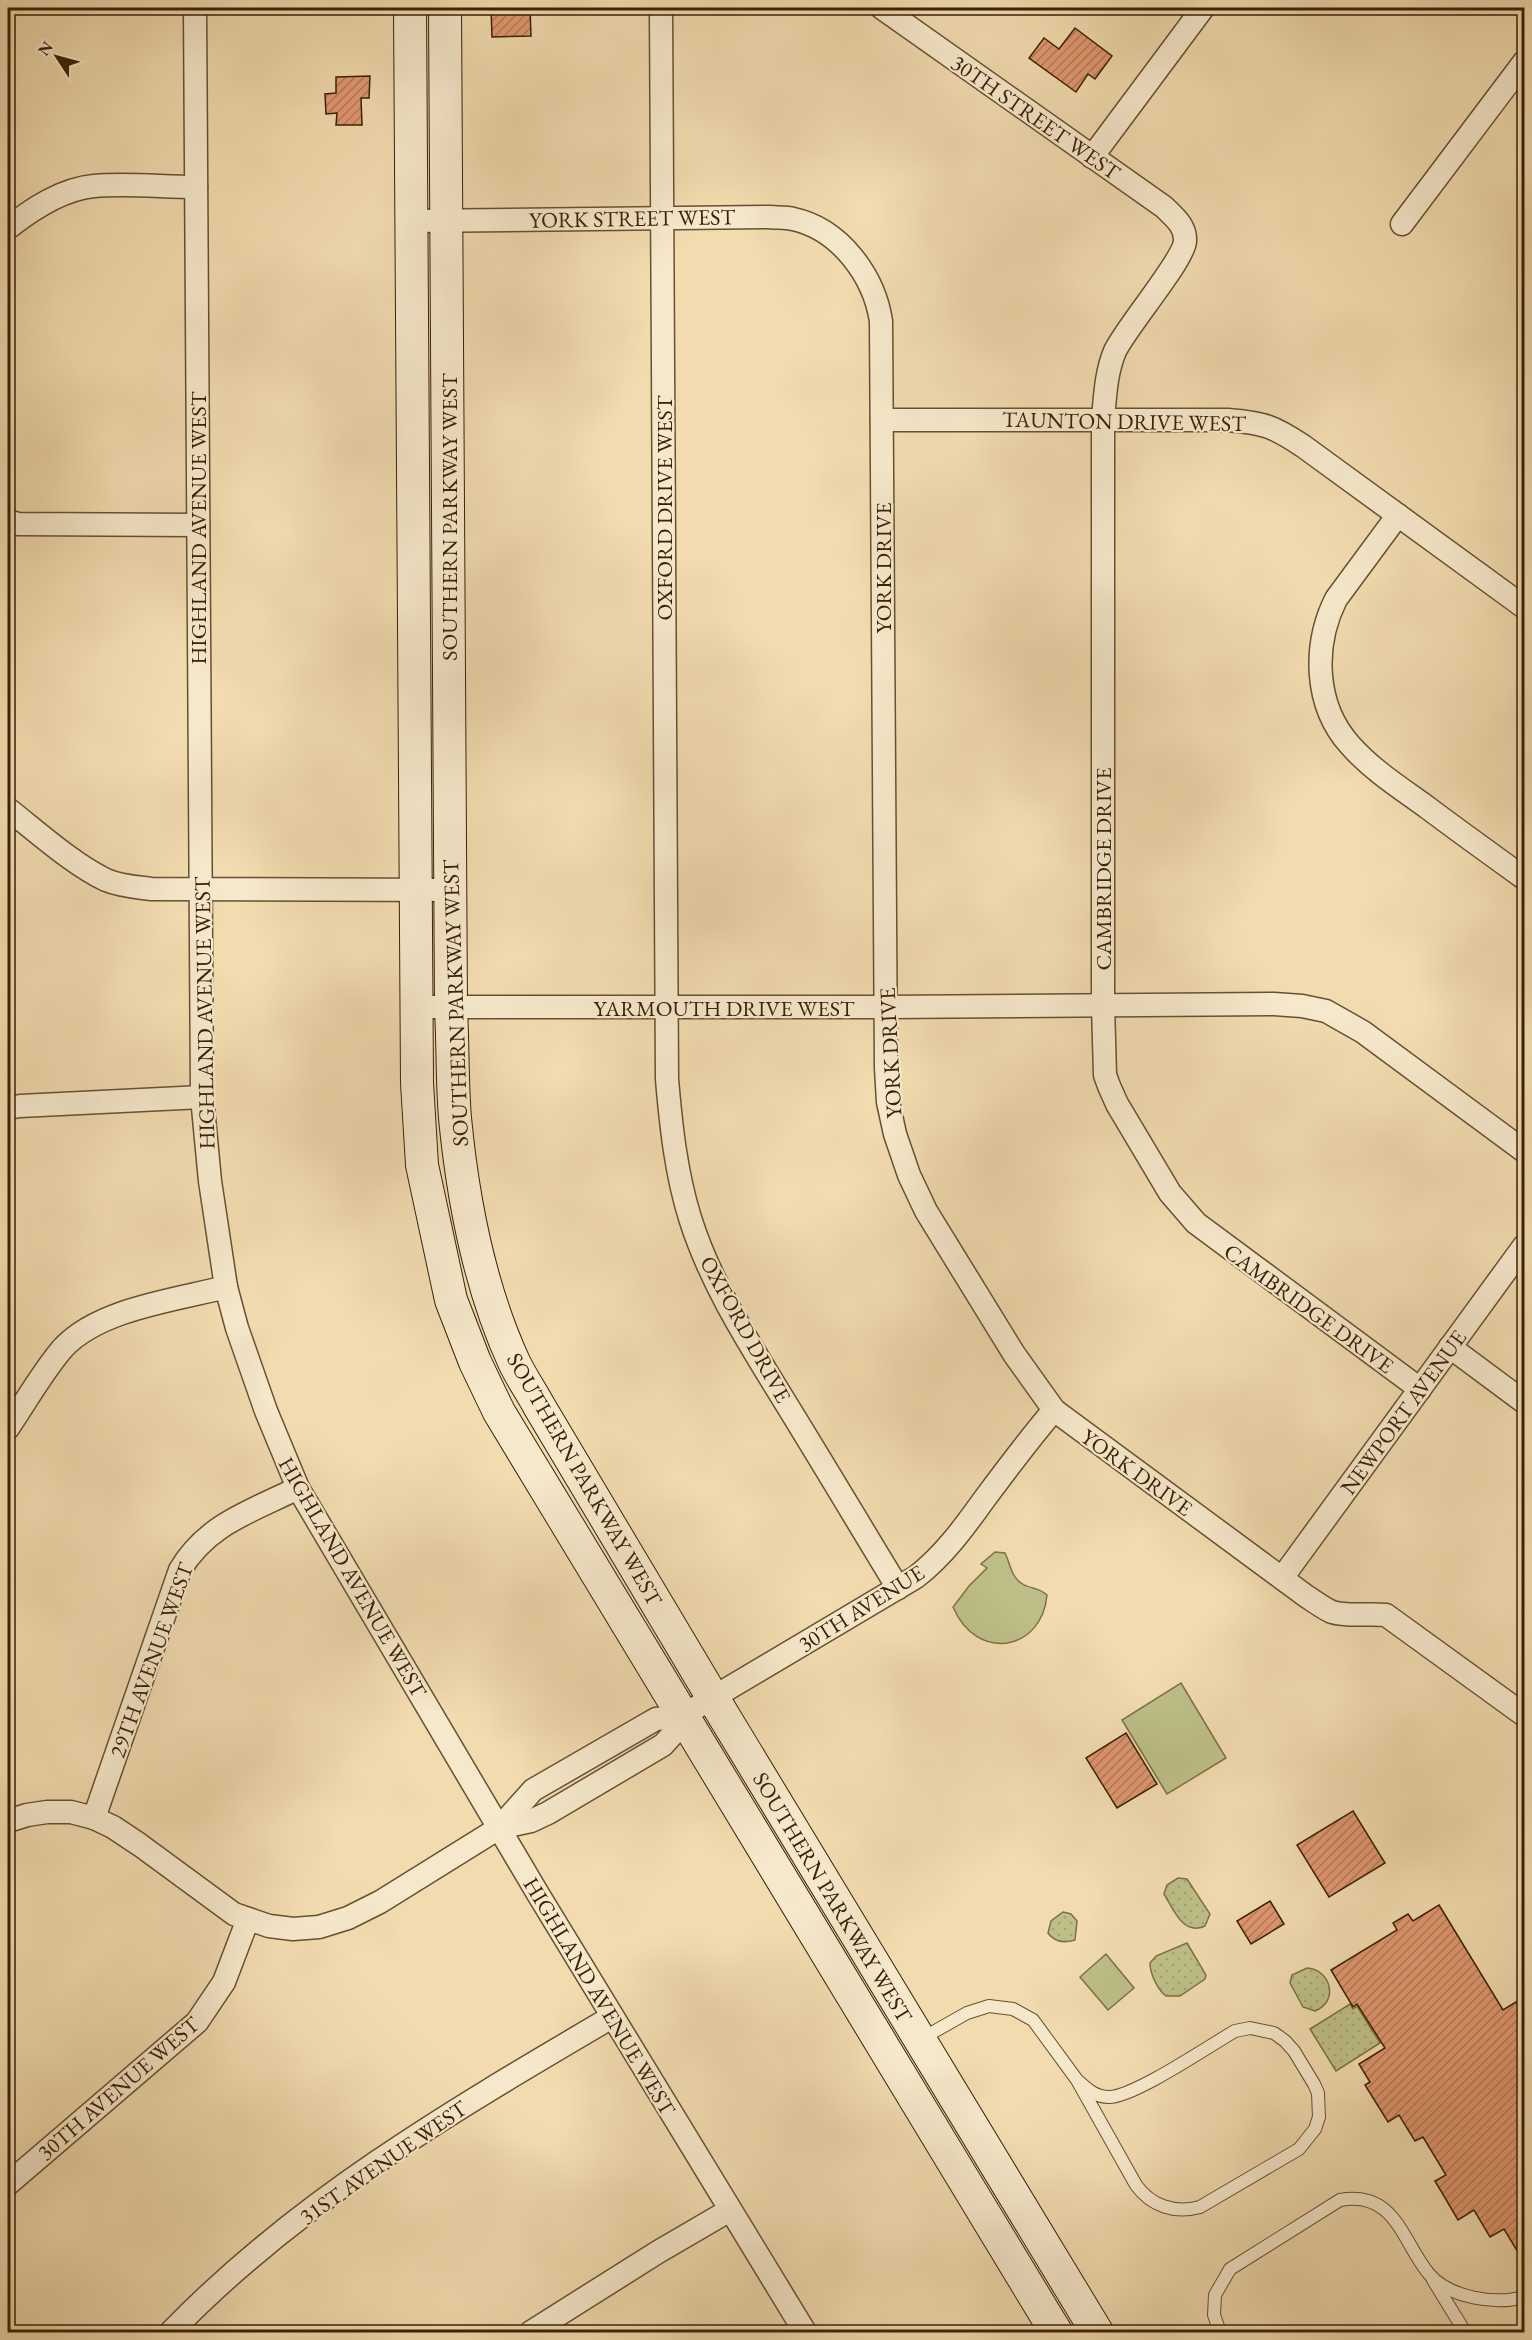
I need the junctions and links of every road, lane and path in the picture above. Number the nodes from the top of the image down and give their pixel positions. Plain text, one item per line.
1 (195, 8) edge
2 (410, 8) edge
3 (445, 8) edge
4 (661, 8) edge
5 (882, 8) edge
6 (1203, 8) edge
7 (1524, 62) edge
8 (1092, 157) junction
9 (196, 187) junction
10 (662, 218) junction
11 (448, 220) junction
12 (411, 221) junction
13 (1402, 224) dead end
14 (8, 228) edge
15 (1184, 232) joint
16 (845, 249) joint
17 (1103, 419) junction
18 (882, 420) junction
19 (1398, 514) junction
20 (8, 521) edge
21 (198, 525) junction
22 (1524, 607) edge
23 (8, 809) edge
24 (1524, 878) edge
25 (201, 889) junction
26 (416, 889) junction
27 (451, 890) junction
28 (1103, 1005) junction
29 (417, 1007) junction
30 (887, 1007) junction
31 (667, 1008) junction
32 (451, 1009) junction
33 (202, 1097) junction
34 (8, 1108) edge
35 (1524, 1151) edge
36 (1524, 1246) edge
37 (226, 1287) junction
38 (1450, 1347) junction
39 (1420, 1389) junction
40 (1524, 1402) edge
41 (1054, 1410) junction
42 (8, 1428) edge
43 (298, 1488) junction
44 (1282, 1578) junction
45 (898, 1588) junction
46 (713, 1698) junction
47 (1524, 1715) edge
48 (682, 1716) junction
49 (94, 1818) junction
50 (8, 1821) edge
51 (499, 1828) junction
52 (248, 1920) junction
53 (612, 2017) junction
54 (920, 2040) junction
55 (1077, 2080) junction
56 (8, 2184) edge
57 (730, 2210) junction
58 (1430, 2275) junction
59 (1524, 2297) edge
60 (171, 2332) edge
61 (531, 2332) edge
62 (805, 2332) edge
63 (1056, 2332) edge
64 (1097, 2332) edge
65 (1220, 2332) edge
66 (1465, 2332) edge

1 - 9 street, HIGHLAND AVENUE WEST
2 - 12 street, SOUTHERN PARKWAY WEST
3 - 11 street, SOUTHERN PARKWAY WEST
4 - 10 street, OXFORD DRIVE WEST
5 - 8 street, 30TH STREET WEST
6 - 8 street
7 - 13 street
8 - 15 street, 30TH STREET WEST
9 - 14 street
9 - 21 street, HIGHLAND AVENUE WEST
10 - 11 street, YORK STREET WEST
10 - 16 street, YORK STREET WEST
10 - 31 street, OXFORD DRIVE WEST
11 - 12 street, YORK STREET WEST
11 - 27 street, SOUTHERN PARKWAY WEST
12 - 26 street, SOUTHERN PARKWAY WEST
15 - 17 street, CAMBRIDGE DRIVE
16 - 18 street, YORK DRIVE
17 - 18 street, TAUNTON DRIVE WEST
17 - 19 street, TAUNTON DRIVE WEST
17 - 28 street, CAMBRIDGE DRIVE
18 - 30 street, YORK DRIVE
19 - 22 street, TAUNTON DRIVE WEST
19 - 24 street
20 - 21 street
21 - 25 street, HIGHLAND AVENUE WEST
23 - 25 street
25 - 26 street
25 - 33 street, HIGHLAND AVENUE WEST
26 - 27 street
26 - 29 street, SOUTHERN PARKWAY WEST
27 - 32 street, SOUTHERN PARKWAY WEST
28 - 30 street, YARMOUTH DRIVE WEST
28 - 35 street, YARMOUTH DRIVE WEST
28 - 39 street, CAMBRIDGE DRIVE
29 - 32 street, YARMOUTH DRIVE WEST
29 - 48 street, SOUTHERN PARKWAY WEST
30 - 31 street, YARMOUTH DRIVE WEST
30 - 41 street, YORK DRIVE
31 - 32 street, YARMOUTH DRIVE WEST
31 - 45 street, OXFORD DRIVE
32 - 46 street, SOUTHERN PARKWAY WEST
33 - 34 street
33 - 37 street, HIGHLAND AVENUE WEST
36 - 38 street, NEWPORT AVENUE
37 - 42 street
37 - 43 street, HIGHLAND AVENUE WEST
38 - 39 street, NEWPORT AVENUE
38 - 40 street
39 - 44 street, NEWPORT AVENUE
41 - 44 street, YORK DRIVE
41 - 45 street, 30TH AVENUE
43 - 49 street, 29TH AVENUE WEST
43 - 51 street, HIGHLAND AVENUE WEST
44 - 47 street, YORK DRIVE
45 - 46 street, 30TH AVENUE
46 - 48 street, 30TH AVENUE
46 - 54 street, SOUTHERN PARKWAY WEST
48 - 51 street
48 - 63 street, SOUTHERN PARKWAY WEST
49 - 50 street
49 - 52 street
51 - 52 street
51 - 53 street, HIGHLAND AVENUE WEST
52 - 56 street, 30TH AVENUE WEST
53 - 57 street, HIGHLAND AVENUE WEST
53 - 60 street, 31ST AVENUE WEST
54 - 55 lane
54 - 64 street, SOUTHERN PARKWAY WEST
55 - 55 lane
57 - 61 street
57 - 62 street, HIGHLAND AVENUE WEST
58 - 59 lane
58 - 65 lane
58 - 66 lane

